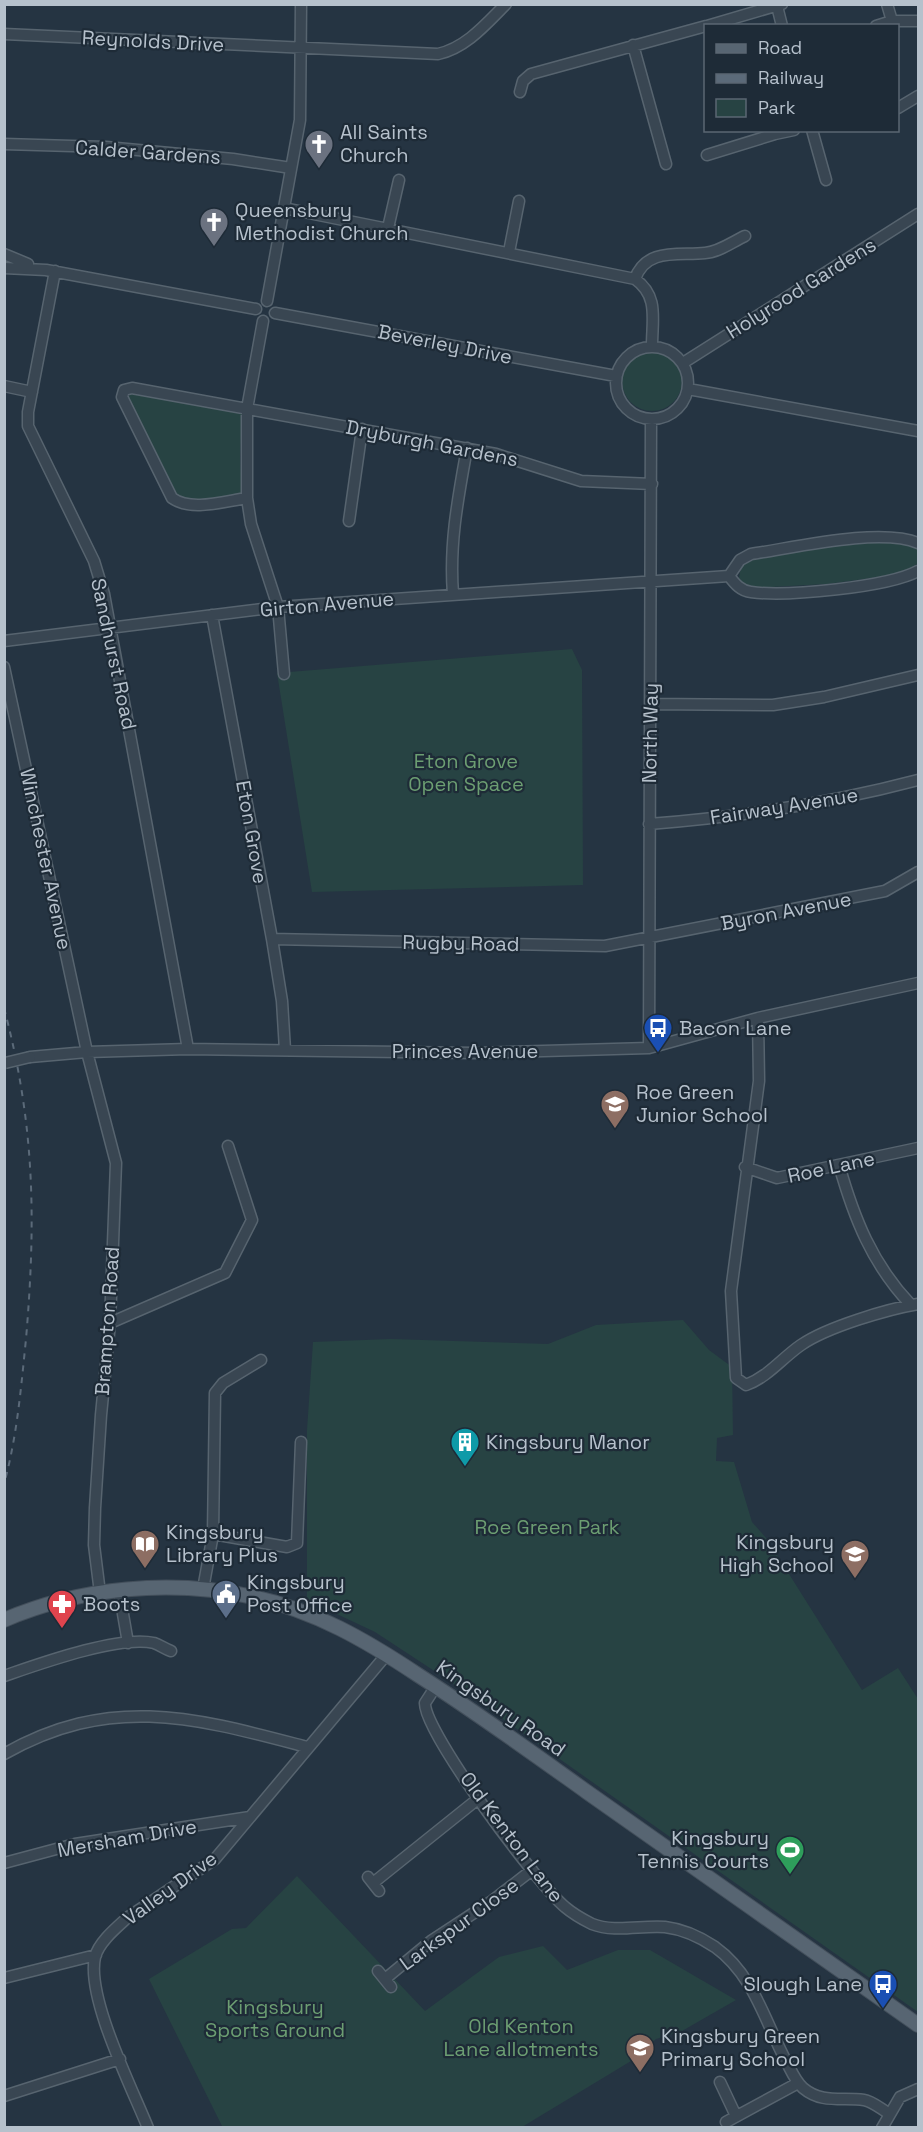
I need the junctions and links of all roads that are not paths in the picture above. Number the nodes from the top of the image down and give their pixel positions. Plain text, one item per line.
1 (302, 4) edge
2 (506, 4) edge
3 (887, 4) edge
4 (779, 5) edge
5 (892, 21) junction
6 (918, 21) edge
7 (713, 24) edge
8 (783, 24) edge
9 (882, 24) edge
10 (704, 27) edge
11 (4, 34) edge
12 (633, 45) junction
13 (302, 48) junction
14 (520, 92) dead end
15 (918, 96) edge
16 (899, 107) edge
17 (775, 132) edge
18 (813, 132) edge
19 (4, 144) edge
20 (707, 155) dead end
21 (666, 164) dead end
22 (291, 168) junction
23 (399, 180) dead end
24 (826, 180) dead end
25 (519, 201) dead end
26 (284, 208) junction
27 (918, 214) edge
28 (388, 228) junction
29 (745, 236) dead end
30 (509, 252) junction
31 (4, 254) edge
32 (4, 268) edge
33 (50, 270) junction
34 (635, 279) junction
35 (267, 302) junction
36 (256, 309) junction
37 (275, 313) junction
38 (263, 321) junction
39 (652, 346) junction
40 (683, 363) junction
41 (616, 376) junction
42 (4, 386) edge
43 (688, 389) junction
44 (32, 392) junction
45 (247, 409) junction
46 (651, 419) junction
47 (362, 429) junction
48 (918, 431) edge
49 (467, 448) junction
50 (652, 484) junction
51 (247, 498) junction
52 (349, 521) dead end
53 (918, 543) edge
54 (918, 571) edge
55 (729, 576) junction
56 (651, 582) junction
57 (453, 594) junction
58 (278, 607) junction
59 (212, 615) junction
60 (111, 627) junction
61 (4, 641) edge
62 (4, 667) edge
63 (284, 674) dead end
64 (918, 675) edge
65 (650, 704) junction
66 (918, 780) edge
67 (649, 824) junction
68 (918, 872) edge
69 (272, 939) junction
70 (648, 939) junction
71 (918, 983) edge
72 (758, 1018) junction
73 (650, 1048) junction
74 (188, 1049) junction
75 (285, 1050) junction
76 (87, 1052) junction
77 (5, 1063) edge
78 (228, 1146) dead end
79 (918, 1148) edge
80 (839, 1165) junction
81 (745, 1167) junction
82 (915, 1305) edge
83 (111, 1323) junction
84 (261, 1360) dead end
85 (301, 1442) dead end
86 (213, 1534) junction
87 (203, 1589) junction
88 (119, 1591) junction
89 (100, 1593) junction
90 (4, 1620) edge
91 (128, 1643) junction
92 (171, 1651) dead end
93 (387, 1654) junction
94 (4, 1676) edge
95 (436, 1686) junction
96 (307, 1747) junction
97 (4, 1754) edge
98 (479, 1798) junction
99 (250, 1817) junction
100 (4, 1863) edge
101 (532, 1870) junction
102 (374, 1884) dead end
103 (96, 1954) junction
104 (4, 1978) edge
105 (385, 1979) dead end
106 (918, 2025) edge
107 (120, 2059) junction
108 (720, 2082) dead end
109 (798, 2083) junction
110 (918, 2089) edge
111 (4, 2096) edge
112 (888, 2113) junction
113 (148, 2127) edge
114 (882, 2127) edge

1 - 13 street
2 - 13 street, Reynolds Drive
3 - 5 street
4 - 7 street
4 - 8 street
5 - 6 street
5 - 9 street
10 - 12 street
11 - 13 street, Reynolds Drive
12 - 14 street
12 - 21 street
13 - 22 street
15 - 16 street
17 - 20 street
18 - 24 street
19 - 22 street, Calder Gardens
22 - 26 street
23 - 28 street
25 - 30 street
26 - 28 street
26 - 35 street
27 - 40 street, Holyrood Gardens
28 - 30 street
29 - 34 street
30 - 34 street
31 - 33 street
32 - 33 street
33 - 36 street
33 - 44 street, Sandhurst Road
34 - 39 street
35 - 36 street
35 - 37 street
36 - 38 street
37 - 38 street
37 - 41 street, Beverley Drive
38 - 45 street
39 - 40 street
39 - 41 street
40 - 43 street
41 - 46 street
42 - 44 street
43 - 46 street
43 - 48 street
44 - 60 street, Sandhurst Road
45 - 47 street, Dryburgh Gardens
45 - 51 street
45 - 51 street, Dryburgh Gardens
46 - 50 street, North Way
47 - 49 street, Dryburgh Gardens
47 - 52 street
49 - 50 street, Dryburgh Gardens
49 - 57 street
50 - 56 street, North Way
51 - 58 street
53 - 55 street
54 - 55 street
55 - 56 street, Girton Avenue
56 - 57 street, Girton Avenue
56 - 65 street, North Way
57 - 58 street, Girton Avenue
58 - 59 street, Girton Avenue
58 - 63 street
59 - 60 street, Girton Avenue
59 - 69 street, Eton Grove
60 - 61 street, Girton Avenue
60 - 74 street, Sandhurst Road
62 - 76 street, Winchester Avenue
64 - 65 street
65 - 67 street, North Way
66 - 67 street, Fairway Avenue
67 - 70 street, North Way
68 - 70 street, Byron Avenue
69 - 70 street, Rugby Road
69 - 75 street, Eton Grove
70 - 73 street, North Way
71 - 72 street, Princes Avenue
72 - 73 street, Princes Avenue
72 - 81 street
73 - 75 street, Princes Avenue
74 - 75 street, Princes Avenue
74 - 76 street, Princes Avenue
76 - 77 street, Princes Avenue, bridge
76 - 83 street, Brampton Road
78 - 83 street
79 - 80 street, Roe Lane
80 - 81 street, Roe Lane
80 - 82 street
81 - 82 street
83 - 89 street, Brampton Road
84 - 86 street
85 - 86 street
86 - 87 street
87 - 88 main road, Kingsbury Road
87 - 93 main road, Kingsbury Road
88 - 89 main road, Kingsbury Road
88 - 91 street
89 - 90 main road, Kingsbury Road
91 - 92 street
91 - 94 street
93 - 95 main road, Kingsbury Road
93 - 96 street, Valley Drive
95 - 98 street, Old Kenton Lane
95 - 106 main road, Kingsbury Road
96 - 97 street
96 - 99 street, Valley Drive
98 - 101 street, Old Kenton Lane
98 - 102 street
99 - 100 street, Mersham Drive
99 - 103 street, Valley Drive
101 - 105 street, Larkspur Close
101 - 109 street, Old Kenton Lane
103 - 104 street
103 - 107 street
107 - 111 street
107 - 113 street
108 - 109 street
109 - 112 street
110 - 112 street
112 - 114 street

